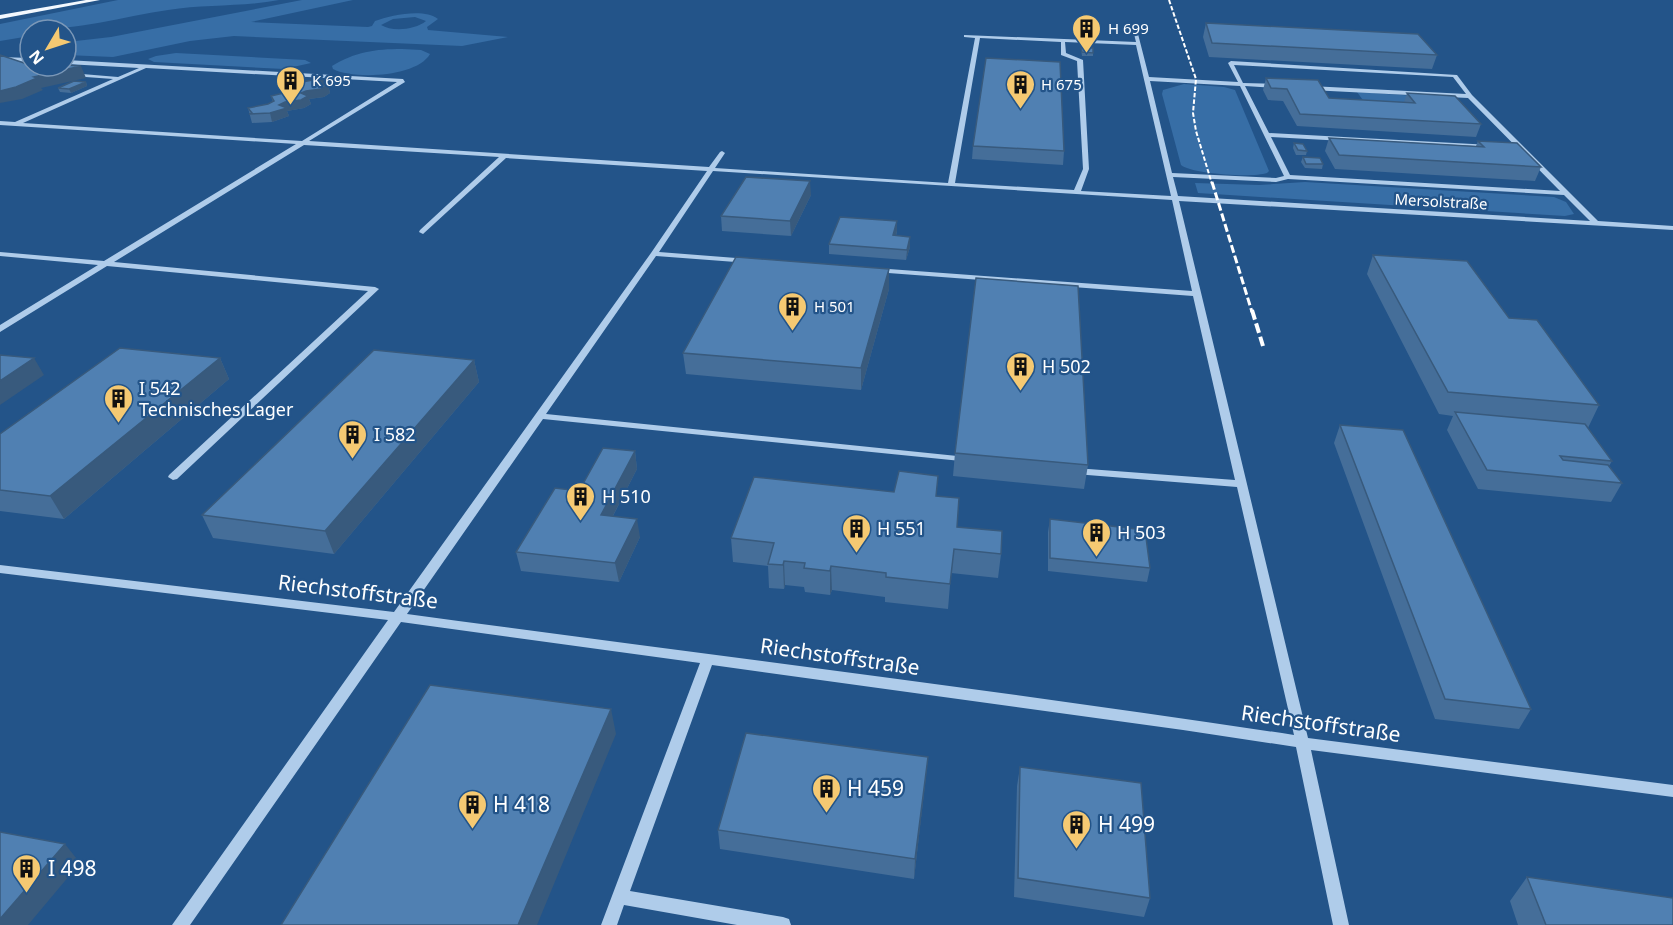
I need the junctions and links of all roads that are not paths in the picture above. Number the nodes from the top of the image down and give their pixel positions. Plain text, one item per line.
1 (97, 0) edge
2 (0, 17) edge
3 (966, 36) dead end
4 (978, 37) junction
5 (1062, 40) junction
6 (0, 59) edge
7 (18, 60) edge
8 (78, 63) edge
9 (146, 66) junction
10 (159, 67) junction
11 (254, 73) junction
12 (78, 75) edge
13 (120, 78) junction
14 (1147, 79) junction
15 (1242, 84) junction
16 (1287, 87) edge
17 (1299, 87) edge
18 (1470, 96) junction
19 (0, 123) edge
20 (14, 124) junction
21 (1267, 135) junction
22 (303, 142) junction
23 (1498, 147) edge
24 (1510, 148) edge
25 (1521, 148) junction
26 (723, 153) dead end
27 (505, 155) junction
28 (711, 170) junction
29 (1169, 175) junction
30 (1288, 177) junction
31 (951, 185) junction
32 (1077, 191) junction
33 (1565, 193) junction
34 (1174, 198) junction
35 (1596, 223) junction
36 (1673, 228) edge
37 (423, 232) dead end
38 (0, 254) edge
39 (654, 254) junction
40 (762, 262) edge
41 (107, 263) junction
42 (870, 270) edge
43 (1198, 294) junction
44 (0, 329) edge
45 (540, 416) junction
46 (979, 461) edge
47 (1062, 470) edge
48 (173, 477) dead end
49 (1242, 484) junction
50 (0, 568) edge
51 (398, 617) junction
52 (708, 658) junction
53 (1302, 741) junction
54 (1673, 791) edge
55 (620, 897) junction
56 (180, 925) edge
57 (609, 925) edge
58 (783, 925) edge
59 (1341, 925) edge

1 - 2 main road
3 - 4 street
4 - 5 street
4 - 31 street
5 - 14 street
5 - 32 street
6 - 7 street
8 - 9 street
9 - 10 street
9 - 13 street
10 - 11 street
10 - 11 street
11 - 22 street
12 - 13 street
13 - 20 street
14 - 15 street
14 - 29 street
15 - 16 street
15 - 18 street
15 - 21 street
17 - 18 street
18 - 25 street
19 - 20 street, Mersolstraße
20 - 22 street, Mersolstraße
21 - 23 street
21 - 30 street
22 - 27 street, Mersolstraße
22 - 41 street
24 - 25 street
25 - 33 street
26 - 28 street
27 - 28 street, Mersolstraße
27 - 37 street
28 - 31 street, Mersolstraße
28 - 39 street
29 - 30 street
29 - 34 street
30 - 33 street
31 - 32 street, Mersolstraße
32 - 34 street, Mersolstraße
33 - 35 street
34 - 35 street, Mersolstraße
34 - 43 street
35 - 36 street, Mersolstraße
38 - 41 street
39 - 40 street
39 - 45 street
41 - 44 street
41 - 48 street
42 - 43 street
43 - 49 street
45 - 46 street
45 - 51 street
47 - 49 street
49 - 53 street
50 - 51 street, Riechstoffstraße
51 - 52 street, Riechstoffstraße
51 - 56 street
52 - 53 street, Riechstoffstraße
52 - 55 street
53 - 54 street, Riechstoffstraße
53 - 59 street
55 - 57 street
55 - 58 street

